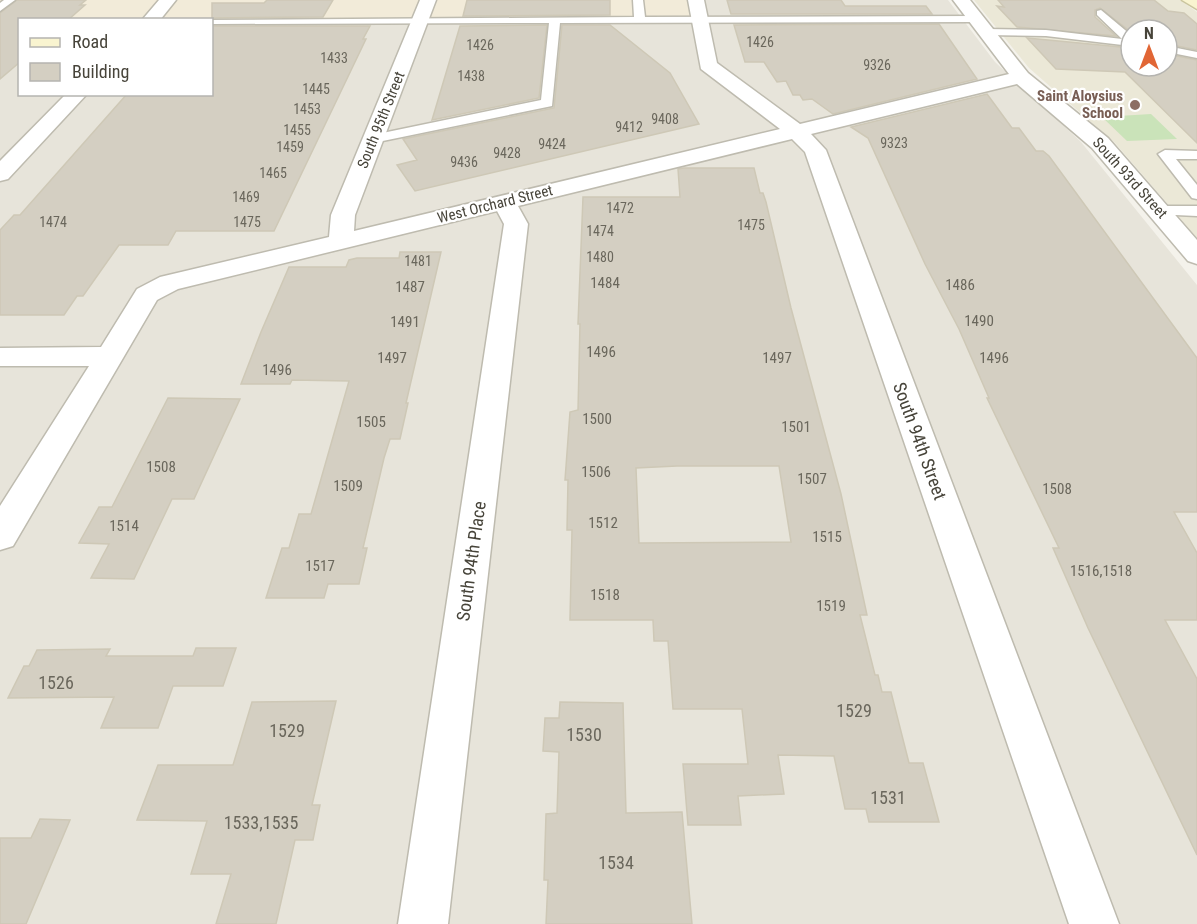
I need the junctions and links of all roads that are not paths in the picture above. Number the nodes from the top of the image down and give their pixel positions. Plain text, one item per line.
1 (10, 0) edge
2 (168, 0) edge
3 (428, 0) edge
4 (638, 0) edge
5 (961, 0) edge
6 (1190, 0) edge
7 (1197, 4) edge
8 (0, 8) edge
9 (698, 11) edge
10 (1101, 13) dead end
11 (152, 18) edge
12 (213, 21) edge
13 (420, 21) junction
14 (640, 21) junction
15 (555, 22) junction
16 (981, 26) junction
17 (1119, 30) edge
18 (1119, 41) edge
19 (1179, 51) edge
20 (1197, 55) edge
21 (1021, 77) junction
22 (76, 96) edge
23 (796, 131) junction
24 (373, 139) junction
25 (1197, 154) edge
26 (0, 174) edge
27 (1197, 195) edge
28 (504, 201) junction
29 (1159, 211) junction
30 (1197, 211) edge
31 (341, 241) junction
32 (1197, 256) edge
33 (110, 356) junction
34 (0, 357) edge
35 (0, 536) edge
36 (423, 924) edge
37 (1094, 924) edge

1 - 8 lane
2 - 11 street
3 - 13 street, South 95th Street
4 - 14 lane
5 - 16 street, South 93rd Street
6 - 7 street
9 - 14 lane
9 - 16 lane
9 - 23 street, South 94th Street
10 - 17 lane
12 - 13 lane
13 - 15 lane
13 - 24 street, South 95th Street
14 - 15 lane
15 - 24 lane
16 - 18 lane
16 - 21 street, South 93rd Street
19 - 20 lane
21 - 23 street, West Orchard Street
21 - 29 street, South 93rd Street
22 - 26 street
23 - 28 street, West Orchard Street
23 - 37 street, South 94th Street
24 - 31 street, South 95th Street
25 - 27 lane
28 - 31 street, West Orchard Street
28 - 36 street, South 94th Place
29 - 30 lane
29 - 32 street, South 93rd Street
31 - 33 street, West Orchard Street
33 - 34 street
33 - 35 street

